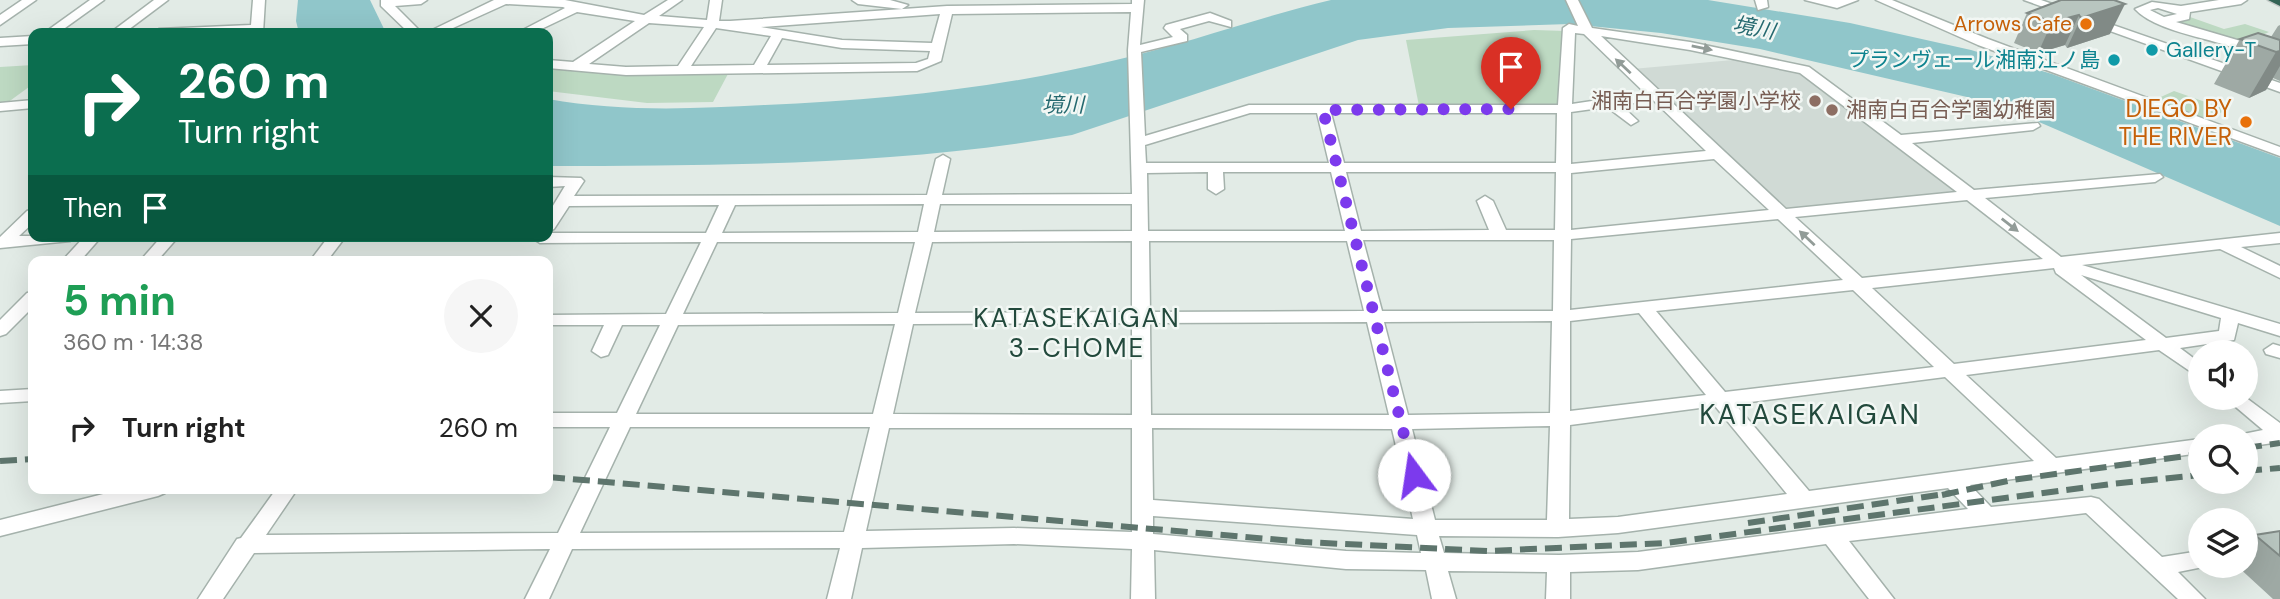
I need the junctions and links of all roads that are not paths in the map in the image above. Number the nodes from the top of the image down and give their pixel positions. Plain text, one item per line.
1 (30, 0) edge
2 (98, 0) edge
3 (162, 0) edge
4 (259, 0) edge
5 (421, 0) edge
6 (505, 0) edge
7 (598, 0) edge
8 (676, 0) edge
9 (716, 0) edge
10 (858, 0) edge
11 (1572, 0) edge
12 (1811, 0) edge
13 (1852, 0) edge
14 (1882, 0) edge
15 (2031, 0) edge
16 (2241, 0) edge
17 (2275, 0) edge
18 (2280, 2) edge
19 (564, 4) edge
20 (1018, 4) edge
21 (1137, 4) edge
22 (947, 10) junction
23 (2180, 10) junction
24 (853, 17) junction
25 (643, 19) junction
26 (2164, 20) junction
27 (0, 21) edge
28 (713, 23) junction
29 (1227, 24) dead end
30 (730, 25) junction
31 (57, 28) edge
32 (123, 28) edge
33 (257, 28) edge
34 (411, 28) edge
35 (443, 28) edge
36 (530, 28) edge
37 (1590, 29) junction
38 (778, 34) junction
39 (1648, 36) dead end
40 (28, 40) edge
41 (0, 42) edge
42 (842, 44) junction
43 (937, 47) junction
44 (1973, 47) dead end
45 (2014, 52) junction
46 (1134, 53) junction
47 (2207, 63) junction
48 (553, 65) edge
49 (575, 67) junction
50 (833, 67) junction
51 (759, 68) junction
52 (683, 69) junction
53 (2280, 88) edge
54 (1655, 96) junction
55 (1609, 102) junction
56 (28, 104) edge
57 (0, 107) edge
58 (1565, 109) junction
59 (1323, 110) junction
60 (1631, 121) dead end
61 (2033, 126) dead end
62 (1897, 140) junction
63 (1139, 142) junction
64 (2280, 152) edge
65 (1716, 154) junction
66 (943, 159) dead end
67 (1140, 168) junction
68 (1214, 168) junction
69 (1564, 168) junction
70 (1338, 169) junction
71 (2155, 177) dead end
72 (553, 182) edge
73 (1216, 189) dead end
74 (1972, 195) junction
75 (1140, 199) junction
76 (564, 201) junction
77 (729, 201) junction
78 (933, 201) junction
79 (1485, 201) dead end
80 (1781, 214) junction
81 (553, 218) edge
82 (28, 219) edge
83 (1139, 235) junction
84 (1565, 235) junction
85 (553, 236) edge
86 (1354, 236) junction
87 (1500, 236) junction
88 (710, 237) junction
89 (924, 237) junction
90 (2280, 238) edge
91 (28, 240) edge
92 (88, 242) edge
93 (165, 242) edge
94 (333, 242) edge
95 (2, 243) edge
96 (2222, 244) junction
97 (75, 256) edge
98 (153, 256) edge
99 (322, 256) edge
100 (2057, 263) junction
101 (2280, 273) edge
102 (1857, 285) junction
103 (28, 302) edge
104 (1644, 308) junction
105 (2230, 315) junction
106 (1563, 316) junction
107 (1376, 317) junction
108 (906, 318) junction
109 (616, 319) junction
110 (671, 319) junction
111 (1141, 319) junction
112 (553, 320) edge
113 (0, 330) edge
114 (2280, 330) edge
115 (2162, 343) junction
116 (601, 351) dead end
117 (2188, 363) edge
118 (1945, 368) junction
119 (28, 392) edge
120 (0, 397) edge
121 (1720, 401) junction
122 (2250, 410) edge
123 (1141, 419) junction
124 (1562, 419) junction
125 (553, 420) edge
126 (624, 420) junction
127 (879, 420) junction
128 (1401, 422) junction
129 (2280, 434) edge
130 (2258, 438) edge
131 (2188, 448) edge
132 (2051, 465) junction
133 (1953, 480) junction
134 (134, 494) edge
135 (283, 494) edge
136 (1803, 499) junction
137 (1143, 507) junction
138 (1986, 515) junction
139 (0, 528) edge
140 (1427, 528) junction
141 (1558, 529) junction
142 (1832, 536) junction
143 (566, 539) junction
144 (852, 540) junction
145 (1142, 541) junction
146 (245, 545) junction
147 (2188, 562) edge
148 (1436, 564) junction
149 (1559, 564) junction
150 (2157, 566) junction
151 (209, 599) edge
152 (537, 599) edge
153 (839, 599) edge
154 (1143, 599) edge
155 (1444, 599) edge
156 (1558, 599) edge
157 (1882, 599) edge
158 (2193, 599) edge

1 - 27 street
2 - 31 street
3 - 32 street
4 - 33 street
5 - 34 street
6 - 19 street
6 - 35 street
7 - 19 street
8 - 25 street
9 - 28 street
10 - 22 street
11 - 37 street
12 - 13 street
14 - 45 street
15 - 47 street
16 - 23 street
17 - 18 highway
19 - 25 street
19 - 36 street
20 - 21 street
20 - 22 street
21 - 46 street
22 - 24 street
22 - 43 street
23 - 26 street
23 - 26 street
24 - 30 street
24 - 42 street
25 - 28 street
25 - 49 street
26 - 47 street
28 - 30 street
28 - 52 street
29 - 46 street
30 - 38 street
37 - 39 street
54 -> 37 street
37 - 58 street
37 -> 62 street
38 - 42 street
38 - 51 street
40 - 41 street
42 - 43 street
42 - 50 street
43 - 50 street
44 - 45 street
45 - 64 street
46 - 63 street
47 - 53 street
48 - 49 street
49 - 52 street
50 - 51 street
51 - 52 street
54 - 55 street
54 - 65 street
55 - 58 street
55 - 60 street
56 - 57 street
58 - 59 street
58 - 69 street
59 - 63 street
59 - 70 street
61 - 62 street
62 - 74 street
63 - 67 street
65 - 69 street
65 - 80 street
66 - 78 street
67 - 68 street
67 - 75 street
68 - 70 street
68 - 73 street
69 - 70 street
69 - 84 street
70 - 86 street
71 - 74 street
72 - 76 street
74 - 80 street
74 -> 100 street
75 - 78 street
75 - 83 street
76 - 77 street
76 - 81 street
77 - 78 street
77 - 88 street
78 - 89 street
79 - 87 street
80 - 84 street
102 -> 80 street
82 - 95 street
83 - 86 street
83 - 89 street
83 - 111 street
84 - 87 street
84 - 106 street
85 - 88 street
86 - 87 street
86 - 107 street
88 - 89 street
88 - 110 street
89 - 108 street
90 - 96 street
91 - 95 street
92 - 97 street
93 - 98 street
94 - 99 street
96 - 100 street
96 - 101 street
100 - 102 street
100 - 105 street
100 - 115 street
102 - 104 street
102 - 118 street
103 - 113 street
104 - 106 street
104 - 121 street
105 - 114 street
105 - 115 street
106 - 107 street
106 - 124 street
107 - 111 street
107 - 128 street
108 - 110 street
108 - 111 street
108 - 127 street
109 - 110 street
109 - 112 street
109 - 116 street
110 - 126 street
111 - 123 street
115 - 117 street
115 - 118 street
118 - 121 street
118 - 132 street
119 - 120 street
121 - 124 street
121 - 136 street
122 - 129 street
123 - 127 street
123 - 128 street
123 - 137 street
124 - 128 street
124 - 141 street
125 - 126 street
126 - 127 street
126 - 143 street
127 - 144 street
128 - 140 street
129 - 130 street
131 - 132 street
132 - 133 street
133 - 136 street
133 - 138 street
134 - 139 street
135 - 146 street
136 - 141 street
137 - 140 street
137 - 145 street
138 - 142 street
138 - 150 street
140 - 141 street
140 - 148 street
142 - 149 street
142 - 157 street
143 - 144 street
143 - 146 street
143 - 152 street
144 - 145 street
144 - 153 street
145 - 148 street
145 - 154 street
146 - 151 street
147 - 150 street
148 - 149 street
148 - 155 street
149 - 156 street
150 - 158 street

